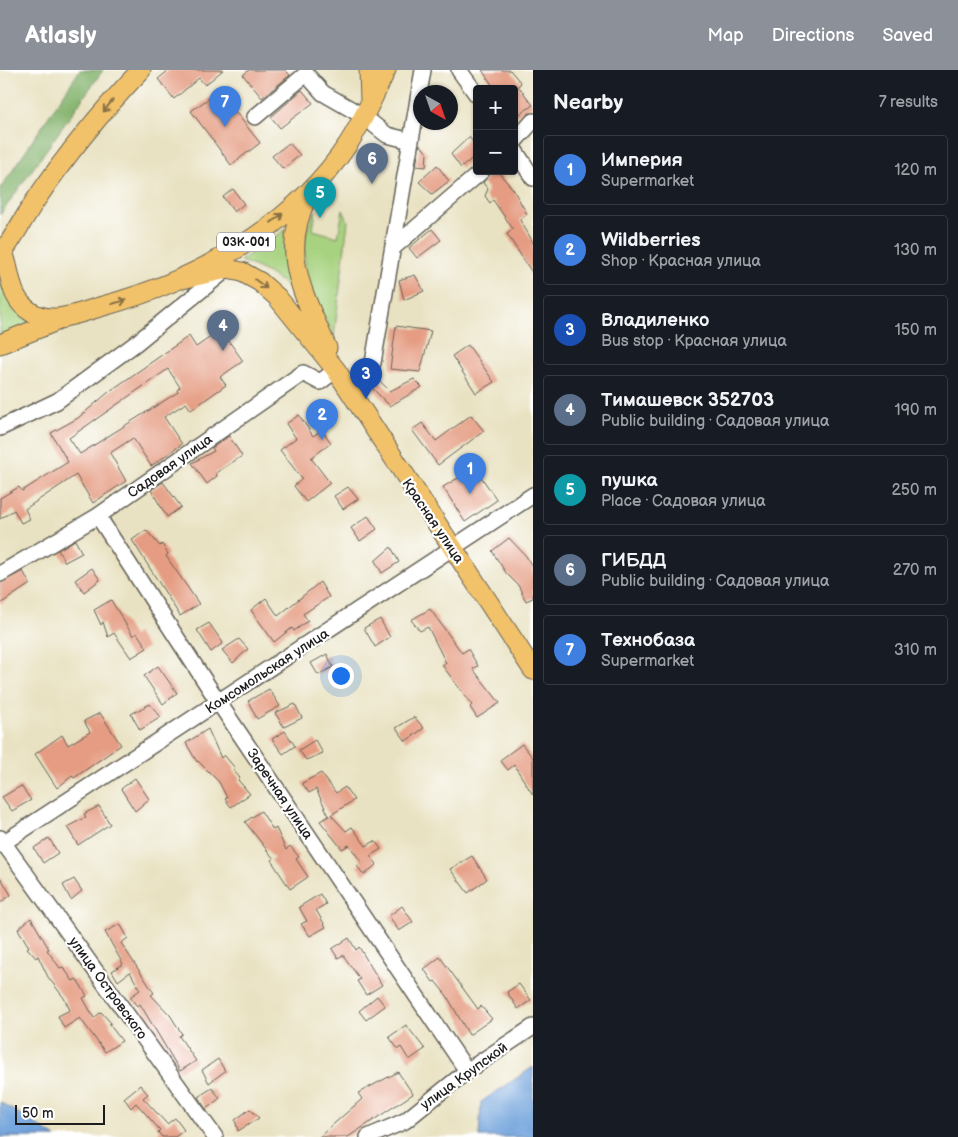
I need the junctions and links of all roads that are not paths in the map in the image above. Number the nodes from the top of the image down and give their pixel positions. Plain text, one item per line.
1 (141, 70) edge
2 (368, 70) edge
3 (386, 70) edge
4 (422, 70) edge
5 (459, 70) edge
6 (473, 89) edge
7 (366, 110) junction
8 (255, 117) dead end
9 (533, 121) edge
10 (518, 138) edge
11 (411, 141) junction
12 (518, 155) edge
13 (477, 175) edge
14 (533, 178) edge
15 (310, 191) junction
16 (394, 247) junction
17 (2, 254) edge
18 (227, 269) junction
19 (182, 279) junction
20 (72, 314) junction
21 (0, 344) edge
22 (373, 363) dead end
23 (336, 370) junction
24 (0, 428) edge
25 (533, 495) edge
26 (98, 516) junction
27 (452, 549) junction
28 (0, 574) edge
29 (533, 670) edge
30 (219, 703) junction
31 (1, 842) edge
32 (533, 1027) edge
33 (467, 1070) junction
34 (215, 1137) edge
35 (368, 1137) edge

1 -> 17 main road
2 - 7 main road
3 - 7 main road, 03К-001
4 - 11 street
5 - 6 street
7 - 8 street
7 - 11 street
7 - 15 main road, 03К-001
9 - 10 street
11 - 16 street
12 - 14 street
13 - 16 street
19 -> 15 main road, 03К-001
15 - 23 main road
16 - 22 street
17 - 20 main road
18 - 19 main road
18 -> 23 main road
18 - 24 street
20 -> 19 main road, 03К-001
20 - 21 main road, 03К-001
23 - 26 street, Садовая улица
23 - 27 main road, Красная улица
25 - 27 street, Комсомольская улица
26 - 28 street, Садовая улица
26 - 30 street, Заречная улица
27 - 29 main road, Красная улица
27 - 30 street, Комсомольская улица
30 - 31 street, Комсомольская улица
30 - 33 street, Заречная улица
31 - 34 street, улица Островского
32 - 33 street, улица Крупской
33 - 35 street, улица Крупской

